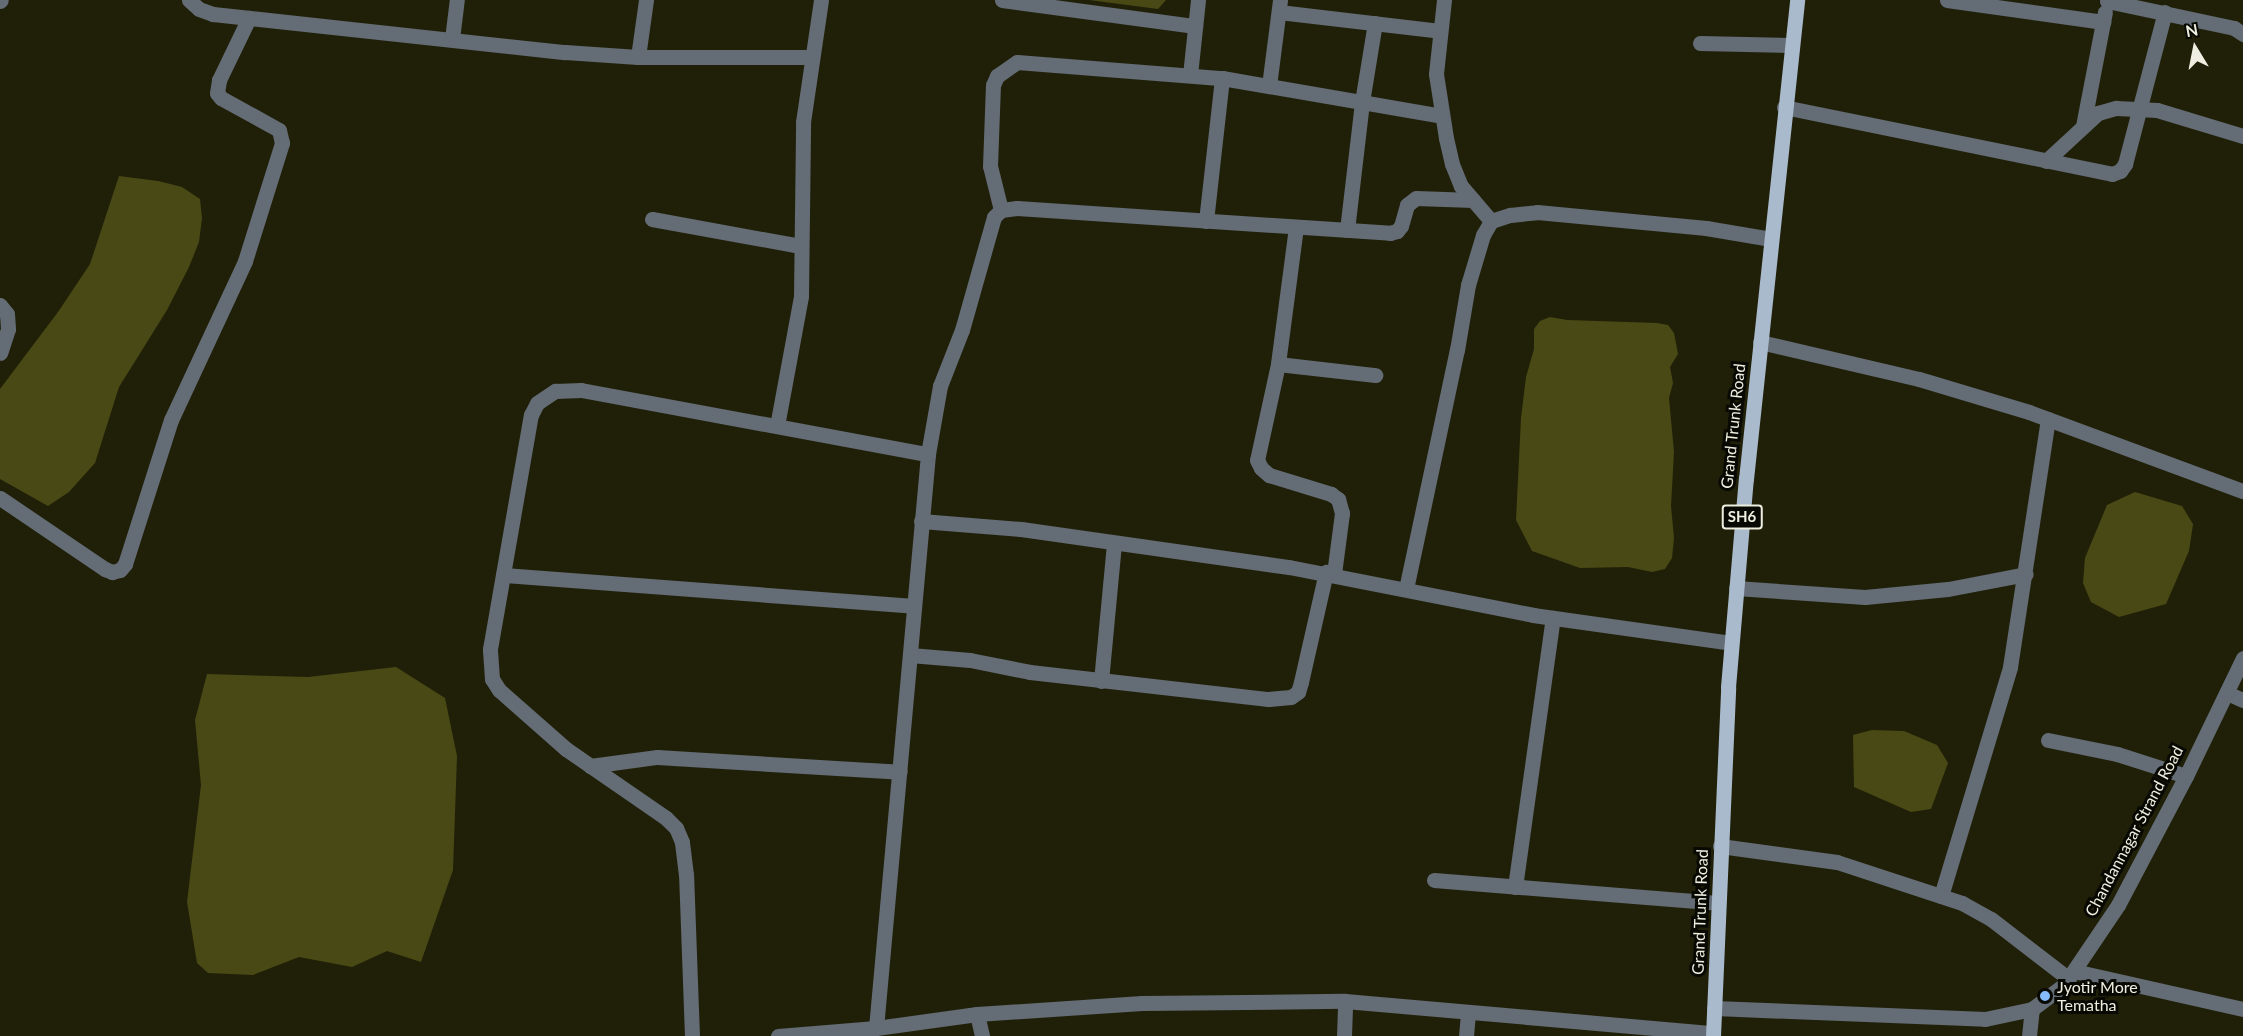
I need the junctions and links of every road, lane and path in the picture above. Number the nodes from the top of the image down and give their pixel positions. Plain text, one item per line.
1 (189, 0) edge
2 (457, 0) edge
3 (646, 0) edge
4 (821, 0) edge
5 (1002, 0) edge
6 (1198, 0) edge
7 (1444, 0) edge
8 (1797, 0) edge
9 (1947, 0) edge
10 (2107, 0) edge
11 (1279, 6) edge
12 (2165, 12) junction
13 (249, 18) junction
14 (2103, 22) junction
15 (1376, 23) junction
16 (1196, 26) junction
17 (1440, 31) junction
18 (2243, 34) edge
19 (452, 39) junction
20 (1700, 43) dead end
21 (1791, 45) junction
22 (639, 57) junction
23 (810, 57) junction
24 (1190, 75) junction
25 (1222, 78) junction
26 (1269, 86) junction
27 (1362, 102) junction
28 (1784, 107) junction
29 (2141, 108) junction
30 (1442, 116) junction
31 (2084, 126) junction
32 (2243, 136) edge
33 (2046, 162) junction
34 (1473, 200) junction
35 (1001, 210) junction
36 (652, 219) dead end
37 (1206, 221) junction
38 (1491, 221) junction
39 (1296, 227) junction
40 (1347, 230) junction
41 (1771, 238) junction
42 (801, 246) junction
43 (0, 305) edge
44 (1760, 342) junction
45 (0, 353) edge
46 (1278, 364) junction
47 (1375, 375) dead end
48 (2048, 419) junction
49 (777, 426) junction
50 (928, 454) junction
51 (2243, 491) edge
52 (0, 498) edge
53 (921, 521) junction
54 (1114, 544) junction
55 (1330, 573) junction
56 (2026, 574) junction
57 (504, 575) junction
58 (1736, 588) junction
59 (1406, 589) junction
60 (914, 606) junction
61 (1553, 618) junction
62 (1731, 643) junction
63 (910, 655) junction
64 (2243, 658) edge
65 (1101, 681) junction
66 (2227, 693) junction
67 (2243, 700) edge
68 (2048, 740) dead end
69 (590, 766) junction
70 (900, 772) junction
71 (2186, 776) junction
72 (1720, 846) junction
73 (1434, 880) dead end
74 (1515, 887) junction
75 (1941, 896) junction
76 (1718, 903) junction
77 (2071, 975) junction
78 (1345, 1001) junction
79 (1714, 1008) junction
80 (2032, 1009) junction
81 (2243, 1009) edge
82 (1468, 1013) junction
83 (977, 1014) junction
84 (876, 1028) junction
85 (826, 1034) edge
86 (1713, 1034) edge
87 (692, 1036) edge
88 (778, 1036) edge
89 (982, 1036) edge
90 (1344, 1036) edge
91 (1466, 1036) edge
92 (2030, 1036) edge

1 - 13 street
2 - 19 street
3 - 22 street
4 - 23 street
5 - 16 street
6 - 16 street
7 - 17 street
8 - 21 main road, Grand Trunk Road / SH6
9 - 14 street
10 - 12 street
10 - 14 street
11 - 15 street
11 - 26 street
12 - 18 street
12 - 29 street
13 - 19 street
13 - 52 street
14 - 31 street
15 - 17 street
15 - 27 street
16 - 24 street
17 - 30 street
19 - 22 street
20 - 21 street
21 - 28 main road, Grand Trunk Road / SH6
22 - 23 street
23 - 42 street
24 - 25 street
24 - 35 street
25 - 26 street
25 - 37 street
26 - 27 street
27 - 30 street
27 - 40 street
28 - 33 street
28 - 41 main road, Grand Trunk Road / SH6
29 - 31 street
29 - 32 street
29 - 33 street
30 - 34 street
31 - 33 street
34 - 38 street
34 - 40 street
35 - 37 street
35 - 50 street
36 - 42 street
37 - 39 street
38 - 41 street
38 - 59 street
39 - 40 street
39 - 46 street
41 - 44 main road, Grand Trunk Road / SH6
42 - 49 street
43 - 45 street
44 - 48 street
44 - 58 main road, Grand Trunk Road / SH6
46 - 47 street
46 - 55 street
48 - 51 street
48 - 56 street
49 - 50 street
49 - 57 street
50 - 53 street
53 - 54 street
53 - 60 street
54 - 55 street
54 - 65 street
55 - 59 street
55 - 65 street
56 - 58 street
56 - 75 street
57 - 60 street
57 - 69 street
58 - 62 main road, Grand Trunk Road / SH6
59 - 61 street
60 - 63 street
61 - 62 street
61 - 74 street
62 - 72 main road, Grand Trunk Road / SH6
63 - 65 street
63 - 70 street
64 - 66 street, Chandannagar Strand Road
66 - 67 street
66 - 71 street, Chandannagar Strand Road
68 - 71 street
69 - 70 street
69 - 87 street
70 - 84 street
71 - 77 street, Chandannagar Strand Road
72 - 75 street
72 - 76 main road, Grand Trunk Road / SH6
73 - 74 street
74 - 76 street
75 - 77 street
76 - 79 main road, Grand Trunk Road / SH6
77 - 80 street, Chandannagar Strand Road
77 - 81 street
78 - 82 street
78 - 83 street
78 - 90 street
79 - 80 street, Chandannagar Strand Road
79 - 86 main road, Grand Trunk Road / SH6
80 - 92 street
82 - 86 street
82 - 91 street
83 - 84 street
83 - 89 street
84 - 85 street
85 - 88 street

